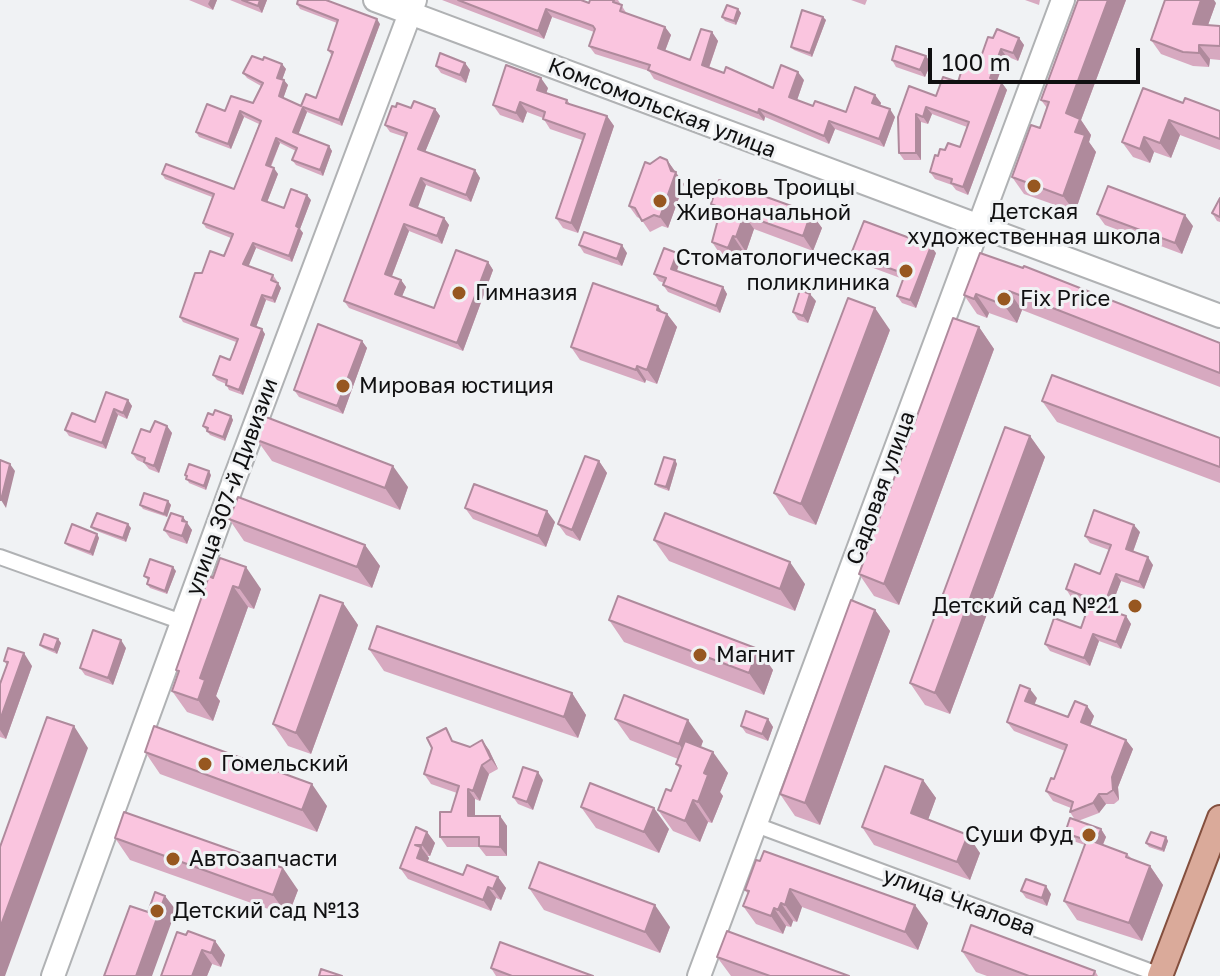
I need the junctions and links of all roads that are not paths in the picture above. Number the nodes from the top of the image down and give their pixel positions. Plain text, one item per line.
1 (375, 0) edge
2 (1063, 0) edge
3 (413, 7) edge
4 (978, 226) junction
5 (1220, 316) edge
6 (0, 557) edge
7 (182, 622) junction
8 (1220, 818) edge
9 (756, 825) junction
10 (53, 976) edge
11 (699, 976) edge
12 (1161, 976) edge

1 - 3 street, Комсомольская улица
2 - 4 street, Садовая улица
3 - 4 street, Комсомольская улица
3 - 7 street, улица 307-й Дивизии
4 - 5 street, Комсомольская улица
4 - 9 street, Садовая улица
6 - 7 street
7 - 10 street, улица 307-й Дивизии
8 - 12 main road
9 - 11 street, Садовая улица
9 - 12 street, улица Чкалова

